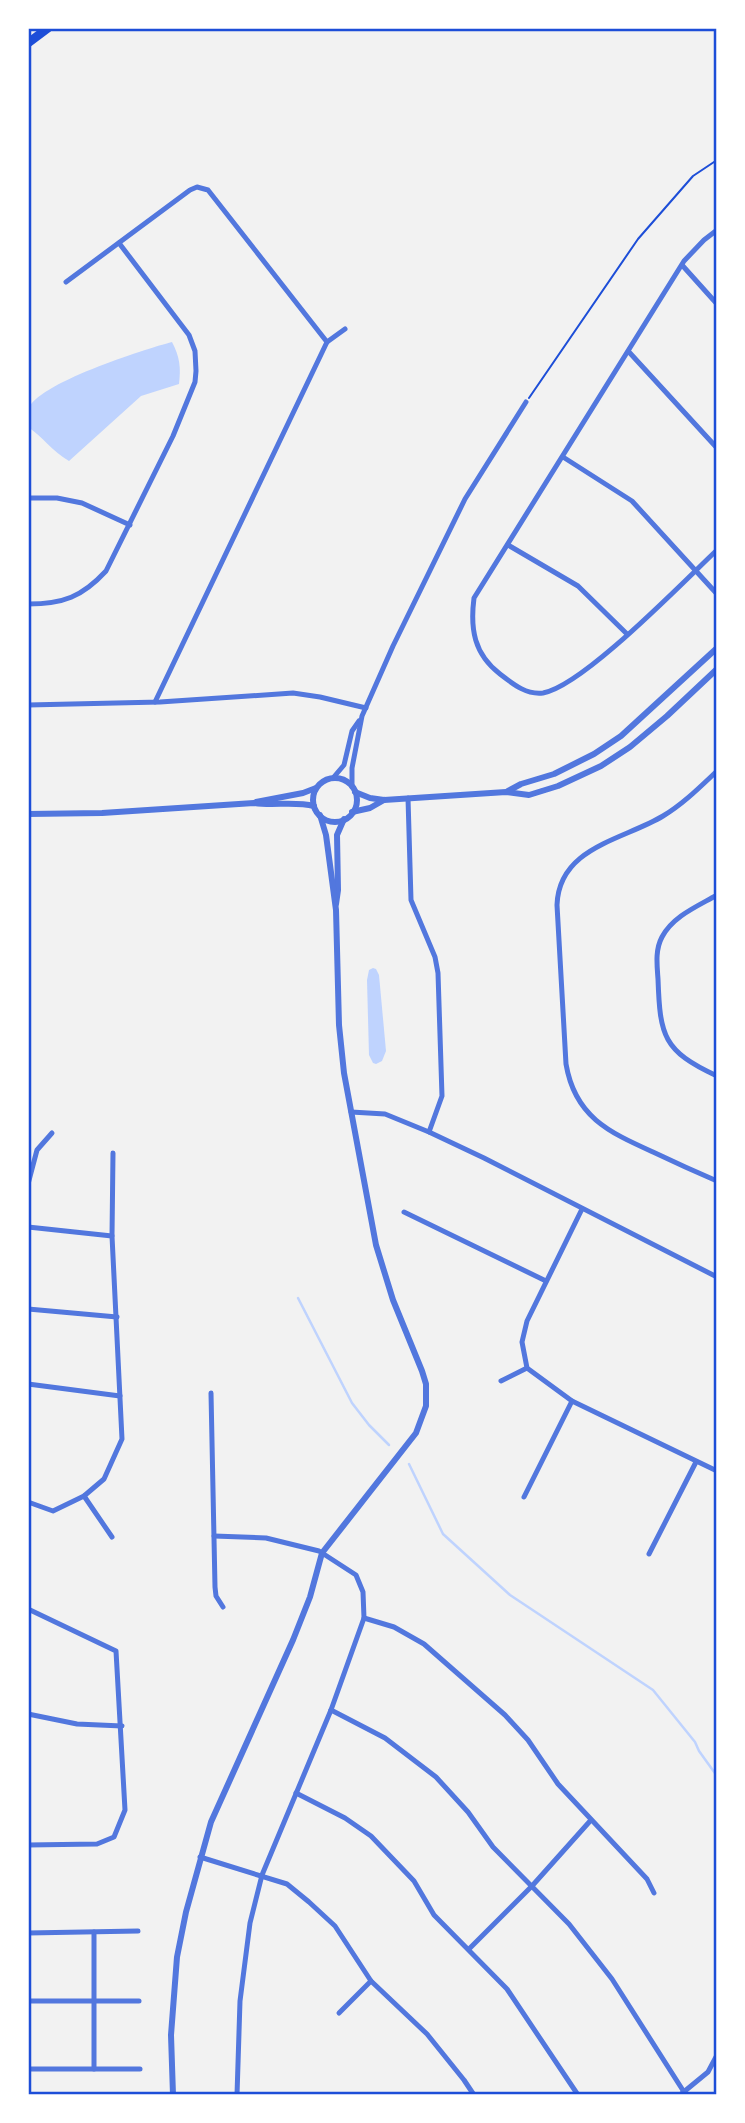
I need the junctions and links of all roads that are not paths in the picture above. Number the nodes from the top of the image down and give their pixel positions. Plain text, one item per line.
1 (48, 28) edge
2 (28, 43) edge
3 (717, 230) edge
4 (119, 243) junction
5 (682, 265) junction
6 (66, 282) dead end
7 (717, 304) edge
8 (345, 330) dead end
9 (327, 342) junction
10 (629, 352) junction
11 (526, 402) road end
12 (717, 448) edge
13 (563, 457) junction
14 (28, 498) edge
15 (130, 524) junction
16 (508, 545) junction
17 (717, 551) edge
18 (696, 570) junction
19 (717, 594) edge
20 (28, 604) edge
21 (627, 634) junction
22 (717, 648) edge
23 (717, 669) edge
24 (155, 702) junction
25 (28, 705) edge
26 (366, 708) junction
27 (362, 716) junction
28 (717, 771) edge
29 (333, 778) junction
30 (317, 788) junction
31 (354, 790) junction
32 (506, 792) junction
33 (408, 798) junction
34 (384, 800) junction
35 (254, 803) junction
36 (314, 806) junction
37 (352, 812) junction
38 (28, 814) edge
39 (320, 815) junction
40 (344, 819) junction
41 (717, 895) edge
42 (336, 910) junction
43 (717, 1076) edge
44 (351, 1112) junction
45 (429, 1132) junction
46 (52, 1133) dead end
47 (113, 1153) dead end
48 (717, 1181) edge
49 (28, 1184) edge
50 (582, 1209) junction
51 (404, 1212) dead end
52 (28, 1227) edge
53 (112, 1236) junction
54 (717, 1276) edge
55 (546, 1282) junction
56 (28, 1308) edge
57 (117, 1317) junction
58 (527, 1368) junction
59 (501, 1381) dead end
60 (28, 1384) edge
61 (211, 1393) dead end
62 (120, 1396) junction
63 (572, 1401) junction
64 (696, 1462) junction
65 (717, 1471) edge
66 (85, 1496) junction
67 (524, 1497) dead end
68 (28, 1502) edge
69 (214, 1536) junction
70 (113, 1537) dead end
71 (322, 1553) junction
72 (649, 1554) dead end
73 (223, 1607) dead end
74 (28, 1609) edge
75 (364, 1618) junction
76 (331, 1710) junction
77 (28, 1714) edge
78 (122, 1726) junction
79 (296, 1793) junction
80 (591, 1820) junction
81 (28, 1845) edge
82 (200, 1857) junction
83 (262, 1875) junction
84 (532, 1886) junction
85 (653, 1893) dead end
86 (138, 1931) dead end
87 (94, 1932) junction
88 (28, 1933) edge
89 (469, 1949) junction
90 (371, 1981) junction
91 (94, 2000) junction
92 (28, 2001) edge
93 (139, 2001) dead end
94 (339, 2013) dead end
95 (717, 2055) edge
96 (28, 2069) edge
97 (94, 2069) junction
98 (140, 2069) dead end
99 (237, 2094) edge
100 (682, 2094) edge
101 (173, 2095) edge
102 (214, 2095) edge
103 (248, 2095) edge
104 (474, 2095) edge
105 (578, 2095) edge

1 - 2 highway
3 - 5 street
4 - 6 street
4 - 9 street
4 - 15 street
5 - 7 street
5 - 10 street
8 - 9 street
9 - 24 street
10 - 12 street
10 - 13 street
11 - 26 street
13 - 16 street
13 - 18 street
14 - 15 street
15 - 20 street
16 - 21 street
16 - 21 street
17 - 18 street
18 - 19 street
18 - 21 street
22 - 32 street
23 - 32 street
24 - 25 street
24 - 26 street
26 - 27 street
27 - 29 street
27 - 31 street
28 - 48 street
29 - 30 street
29 - 31 street
30 - 35 street
30 - 36 street
31 - 34 street
31 - 37 street
32 - 33 street
33 - 34 street
33 - 45 street
34 - 37 street
35 - 36 street
35 - 38 street
36 - 39 street
37 - 40 street
39 - 40 street
39 - 42 street
40 - 42 street
41 - 43 street
42 - 44 street
44 - 45 street
44 - 71 street
45 - 50 street
46 - 49 street
47 - 53 street
50 - 54 street
50 - 55 street
51 - 55 street
52 - 53 street
53 - 57 street
55 - 58 street
56 - 57 street
57 - 62 street
58 - 59 street
58 - 63 street
60 - 62 street
61 - 69 street
62 - 66 street
63 - 64 street
63 - 67 street
64 - 65 street
64 - 72 street
66 - 68 street
66 - 70 street
69 - 71 street
69 - 73 street
71 - 75 street
71 - 82 street
74 - 78 street
75 - 76 street
75 - 80 street
76 - 79 street
76 - 84 street
77 - 78 street
78 - 81 street
79 - 83 street
79 - 89 street
80 - 84 street
80 - 85 street
82 - 83 street
82 - 101 street
83 - 90 street
83 - 99 street
84 - 89 street
84 - 100 street
86 - 87 street
87 - 88 street
87 - 91 street
89 - 105 street
90 - 94 street
90 - 104 street
91 - 92 street
91 - 93 street
91 - 97 street
95 - 100 street
96 - 97 street
97 - 98 street
99 - 102 street
99 - 103 street

